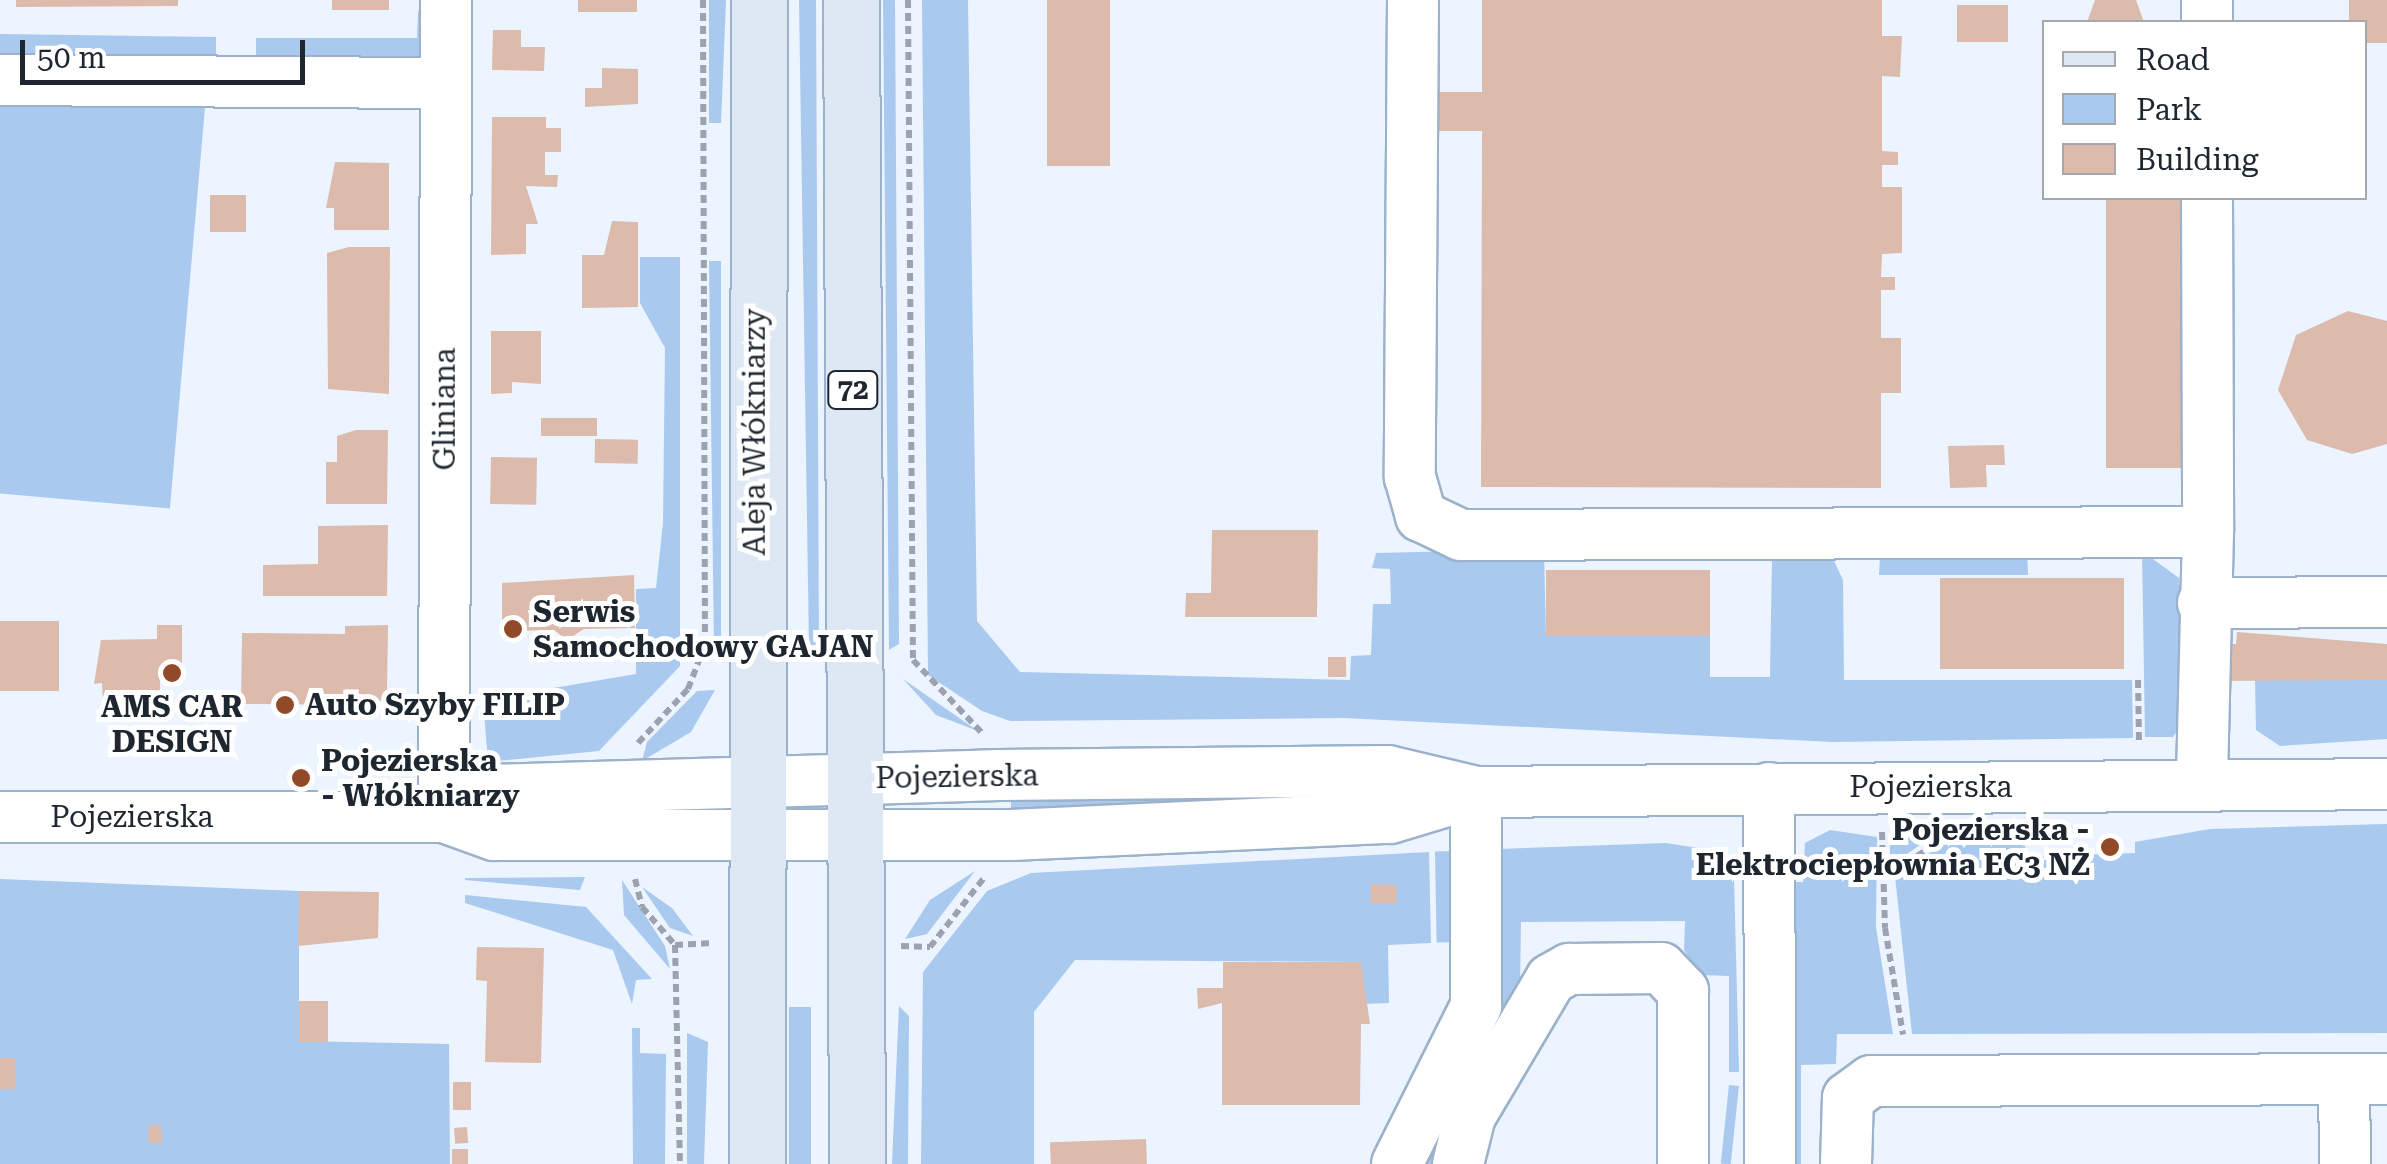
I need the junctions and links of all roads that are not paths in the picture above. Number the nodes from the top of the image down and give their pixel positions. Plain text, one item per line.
1 (446, 0) edge
2 (760, 0) edge
3 (851, 0) edge
4 (1413, 0) edge
5 (0, 80) edge
6 (446, 83) junction
7 (2208, 200) edge
8 (2208, 532) junction
9 (2387, 602) edge
10 (2203, 603) junction
11 (855, 780) junction
12 (757, 782) junction
13 (2387, 784) edge
14 (2202, 786) junction
15 (1769, 788) junction
16 (1476, 792) junction
17 (0, 817) edge
18 (444, 817) junction
19 (758, 835) junction
20 (856, 836) junction
21 (2366, 1079) edge
22 (756, 1164) edge
23 (857, 1164) edge
24 (1397, 1164) edge
25 (1458, 1164) edge
26 (1683, 1164) edge
27 (1770, 1164) edge
28 (1846, 1164) edge
29 (2345, 1164) edge

1 - 6 street, Gliniana
2 - 12 main road, Aleja Włókniarzy
3 - 11 main road, 72
4 - 8 street
5 - 6 street
6 - 18 street, Gliniana
7 - 8 street
8 - 10 street
9 - 10 street
10 - 14 street
11 - 12 street, Pojezierska
11 - 16 street, Pojezierska
11 - 20 main road, 72
12 - 18 street, Pojezierska
12 - 19 main road, Aleja Włókniarzy
13 - 14 street, Pojezierska
14 - 15 street, Pojezierska
15 - 16 street, Pojezierska
15 - 27 street
16 - 20 street, Pojezierska
16 - 24 street
17 - 18 street, Pojezierska
18 - 19 street, Pojezierska
19 - 20 street, Pojezierska
19 - 22 main road, Aleja Włókniarzy
20 - 23 main road, 72
21 - 28 street
21 - 29 street
25 - 26 street

